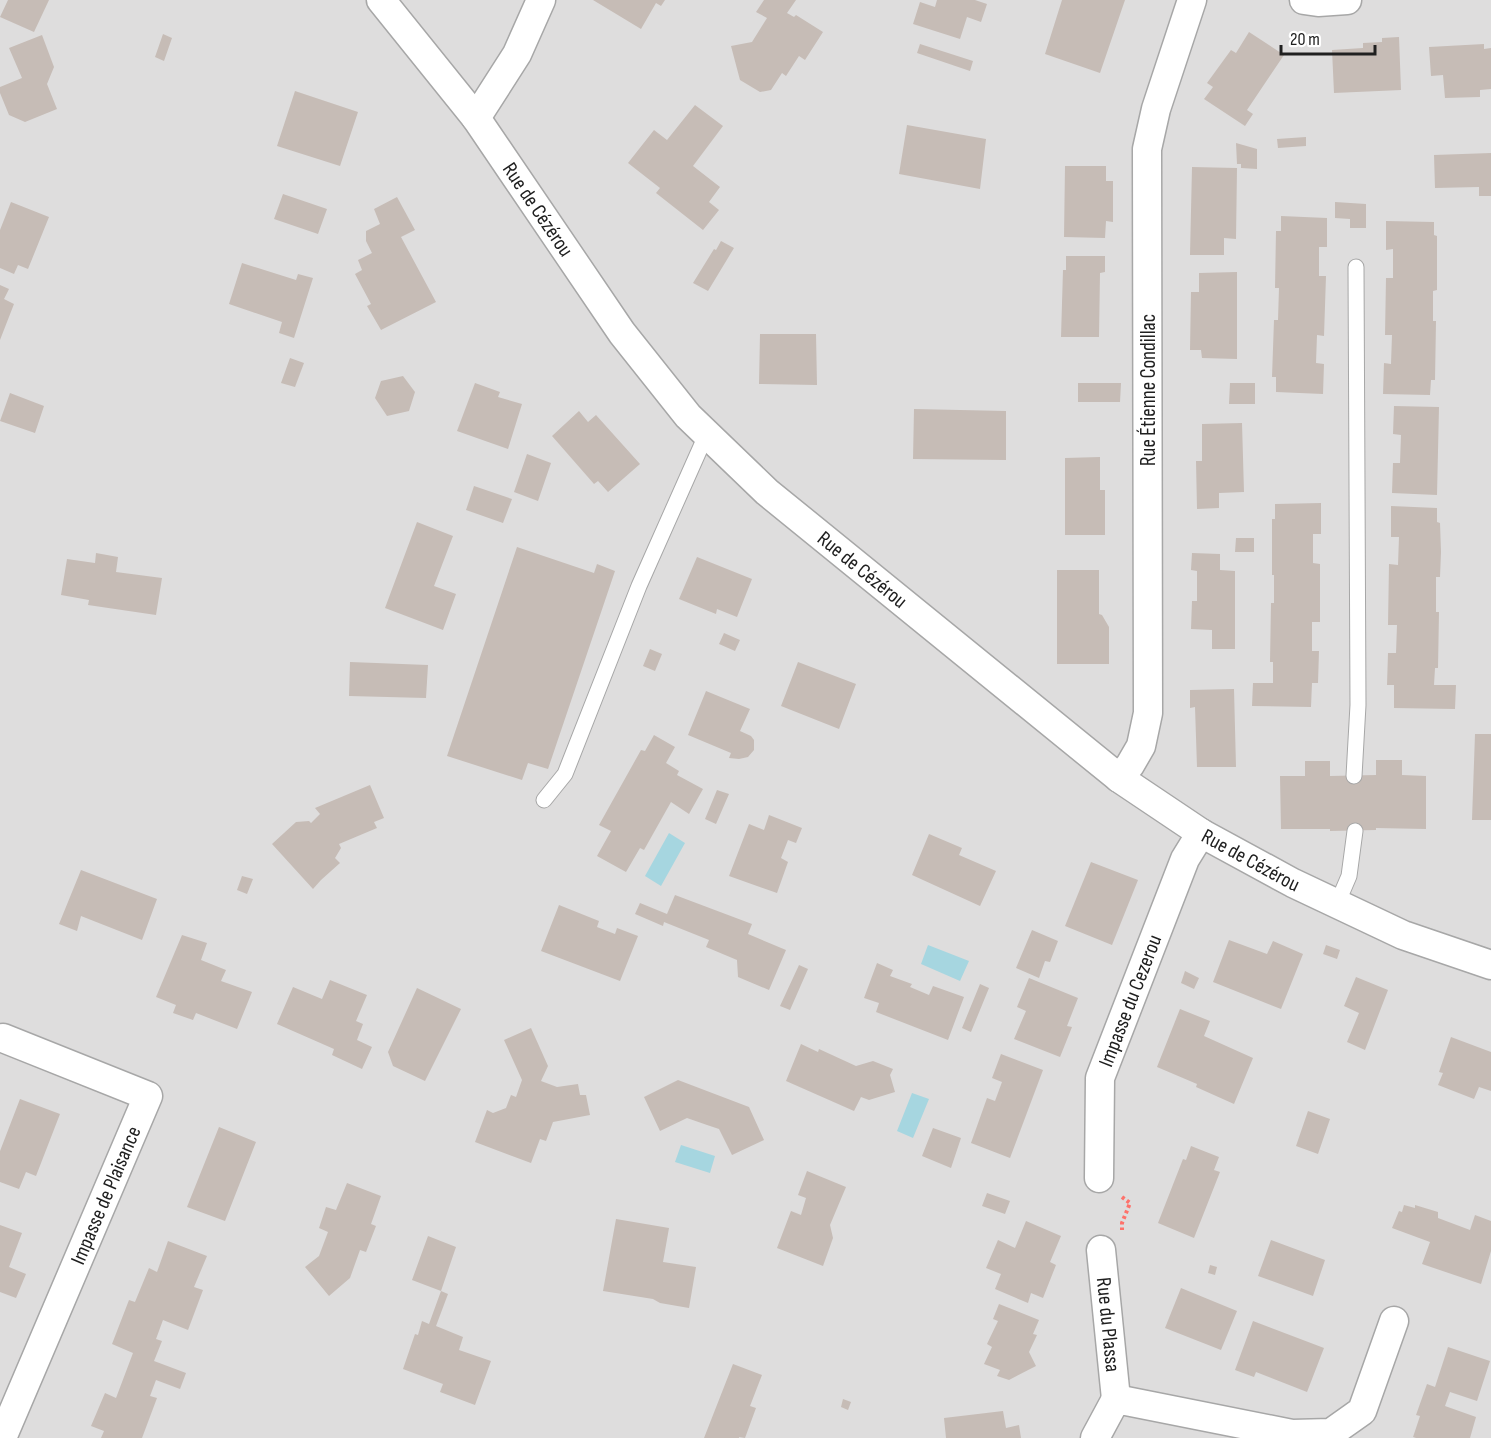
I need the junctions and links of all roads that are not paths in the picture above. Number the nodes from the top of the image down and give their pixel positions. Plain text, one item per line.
1 (381, 0) edge
2 (541, 0) edge
3 (1192, 0) edge
4 (1304, 0) edge
5 (1347, 0) edge
6 (476, 118) junction
7 (1356, 267) dead end
8 (706, 434) junction
9 (1354, 776) dead end
10 (1119, 778) junction
11 (544, 800) dead end
12 (1355, 831) dead end
13 (1202, 833) junction
14 (1337, 904) junction
15 (1491, 965) edge
16 (3, 1038) dead end
17 (1099, 1178) road end
18 (1101, 1250) road end
19 (1394, 1321) dead end
20 (1116, 1400) junction
21 (2, 1438) edge
22 (1095, 1438) edge

1 - 6 street, Rue de Cézérou
2 - 6 street
3 - 10 street, Rue Étienne Condillac
4 - 5 street
6 - 8 street, Rue de Cézérou
7 - 9 lane
8 - 10 street, Rue de Cézérou
8 - 11 lane
10 - 13 street, Rue de Cézérou
12 - 14 lane
13 - 14 street, Rue de Cézérou
13 - 17 street, Impasse du Cezerou
14 - 15 street, Rue de Cézérou
16 - 21 street, Impasse de Plaisance
18 - 20 street, Rue du Plassa
19 - 20 street, Rue du Plassa
20 - 22 street, Rue du Plassa

